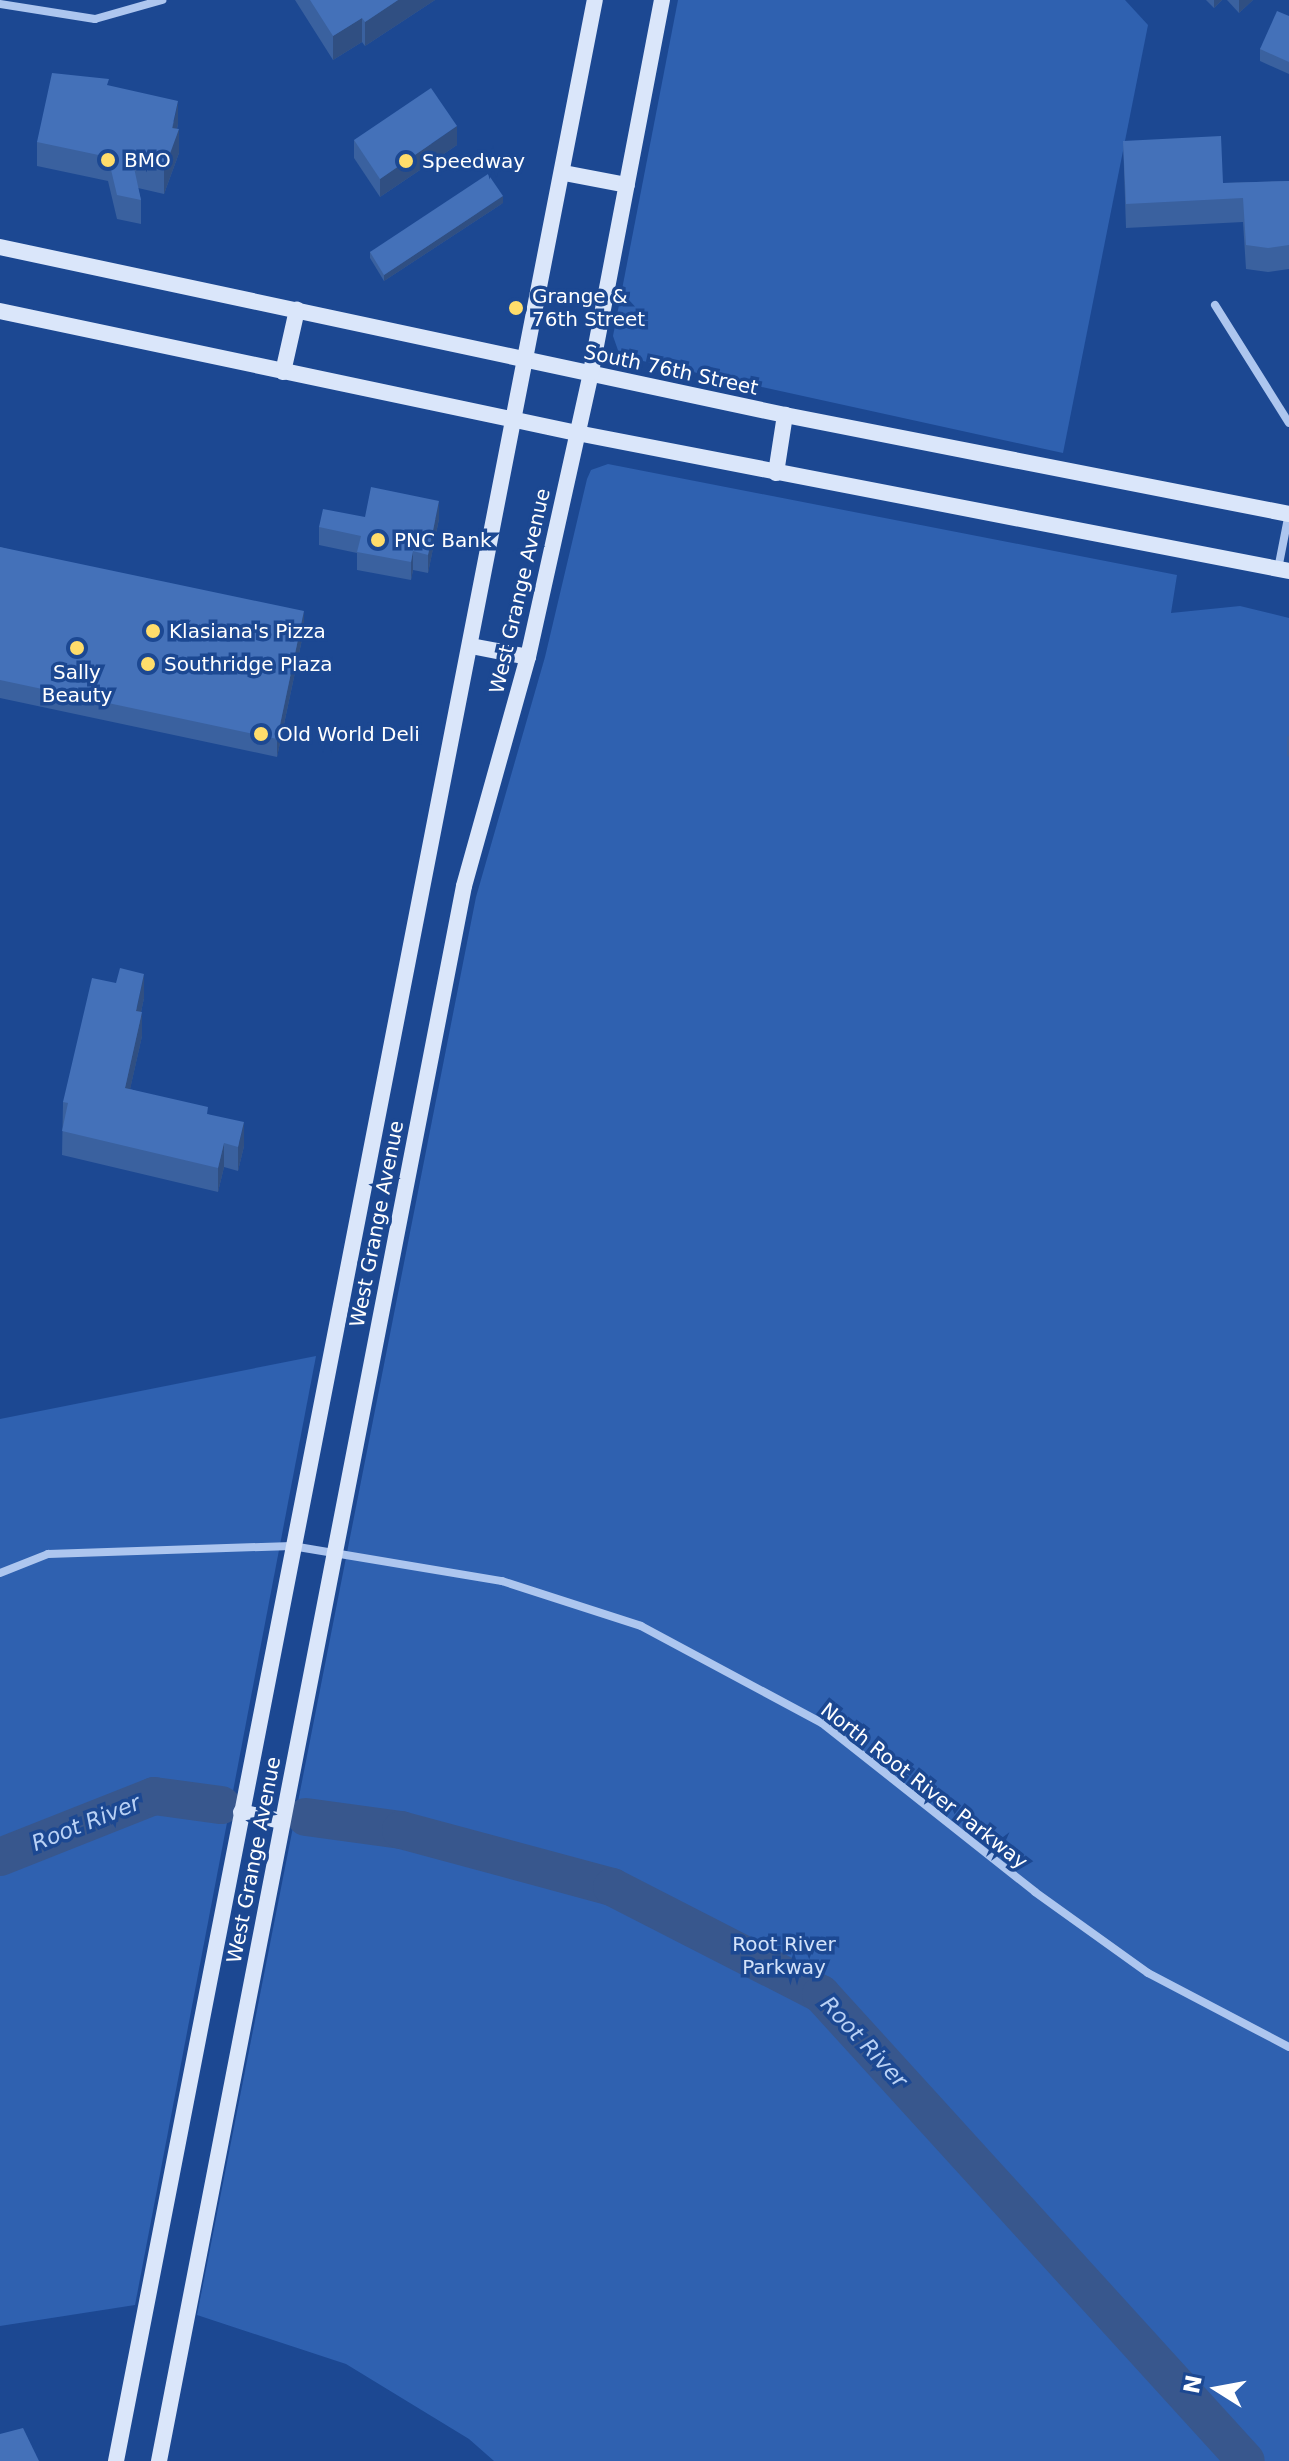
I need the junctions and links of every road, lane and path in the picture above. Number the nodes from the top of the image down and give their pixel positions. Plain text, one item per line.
1 (162, 0) edge
2 (595, 0) edge
3 (662, 0) edge
4 (0, 4) edge
5 (564, 173) junction
6 (627, 185) junction
7 (0, 247) edge
8 (1215, 305) dead end
9 (297, 310) junction
10 (0, 311) edge
11 (527, 359) junction
12 (283, 372) junction
13 (591, 372) junction
14 (785, 415) junction
15 (514, 420) junction
16 (1289, 423) edge
17 (577, 433) junction
18 (776, 473) junction
19 (1289, 513) edge
20 (1283, 570) edge
21 (471, 646) junction
22 (528, 657) junction
23 (292, 1546) junction
24 (332, 1556) junction
25 (0, 1573) edge
26 (241, 1812) junction
27 (281, 1821) junction
28 (1289, 2047) edge
29 (116, 2461) edge
30 (159, 2461) edge

1 - 4 street
2 - 5 street, West Grange Avenue
3 - 6 street, West Grange Avenue
5 - 6 street
5 - 11 street, West Grange Avenue
6 - 13 street, West Grange Avenue
7 - 9 street, South 76th Street
8 - 16 street
9 - 11 street, South 76th Street
9 - 12 street
10 - 12 street
11 - 13 street, South 76th Street
11 - 15 street, West Grange Avenue
12 - 15 street
13 - 14 street, South 76th Street
13 - 17 street, West Grange Avenue
14 - 18 street
14 - 19 street, South 76th Street
15 - 17 street
15 - 21 street, West Grange Avenue
17 - 18 street
17 - 22 street, West Grange Avenue
18 - 20 street
19 - 20 street
21 - 22 street
21 - 23 street, West Grange Avenue
22 - 24 street, West Grange Avenue
23 - 24 street, North Root River Parkway
23 - 25 street, North Root River Parkway
23 - 26 street, West Grange Avenue
24 - 27 street, West Grange Avenue
24 - 28 street, North Root River Parkway
26 - 27 street
26 - 29 street, West Grange Avenue
27 - 30 street, West Grange Avenue

